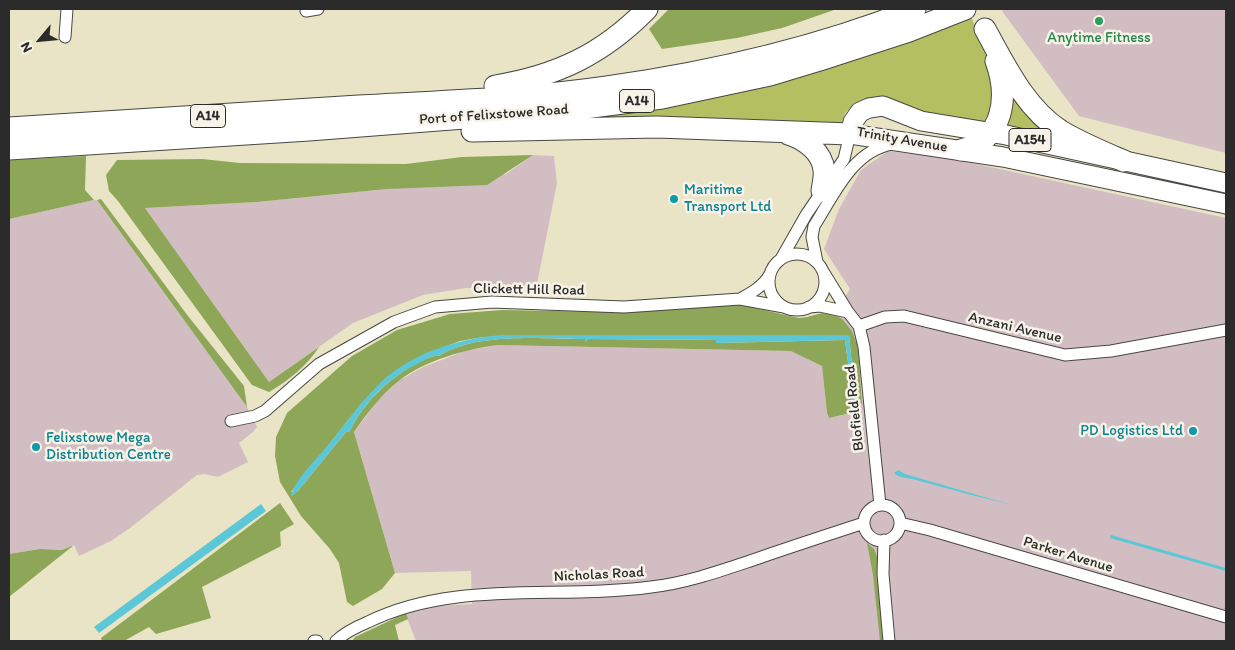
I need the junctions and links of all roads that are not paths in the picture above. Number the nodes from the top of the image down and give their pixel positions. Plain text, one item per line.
1 (67, 9) edge
2 (647, 9) edge
3 (916, 9) edge
4 (976, 9) edge
5 (959, 12) edge
6 (985, 29) junction
7 (64, 36) dead end
8 (406, 104) junction
9 (9, 128) edge
10 (309, 130) junction
11 (783, 132) junction
12 (850, 134) junction
13 (991, 134) junction
14 (903, 143) junction
15 (9, 149) edge
16 (961, 150) junction
17 (1124, 161) junction
18 (1226, 184) edge
19 (822, 190) junction
20 (1226, 204) edge
21 (781, 259) junction
22 (820, 266) junction
23 (773, 268) junction
24 (740, 300) junction
25 (786, 307) junction
26 (809, 307) junction
27 (848, 312) junction
28 (859, 326) junction
29 (1226, 330) edge
30 (232, 421) dead end
31 (880, 505) junction
32 (864, 523) junction
33 (900, 523) junction
34 (884, 540) junction
35 (1226, 617) edge
36 (336, 641) edge
37 (889, 641) edge

1 - 7 street
2 - 8 highway
3 - 8 highway, Port of Felixstowe Road / A14
4 - 6 highway
5 - 10 highway, Port of Felixstowe Road / A14
6 - 13 highway
6 - 17 highway
8 - 9 highway, Port of Felixstowe Road / A14
10 - 11 highway
10 - 15 highway, Port of Felixstowe Road / A14
11 - 12 highway
11 - 19 highway
12 - 13 main road, Trinity Avenue / A154
12 - 14 main road, Trinity Avenue / A154
12 - 19 street
13 - 16 highway
13 - 17 main road, Trinity Avenue / A154
14 - 16 main road, Trinity Avenue / A154
14 - 22 street
16 - 20 main road, Trinity Avenue / A154
17 - 18 main road, Trinity Avenue / A154
19 - 21 street
21 - 22 street
21 - 23 street
22 - 26 street
22 - 27 street, Blofield Road
23 - 24 street
23 - 25 street
24 - 25 street, Clickett Hill Road
24 - 30 street, Clickett Hill Road
25 - 26 street
26 - 27 street
27 - 28 street, Blofield Road
28 - 29 street, Anzani Avenue
28 - 31 street, Blofield Road
31 - 32 street
31 - 33 street
32 - 34 street
32 - 36 street, Nicholas Road
33 - 34 street
33 - 35 street, Parker Avenue
34 - 37 street

